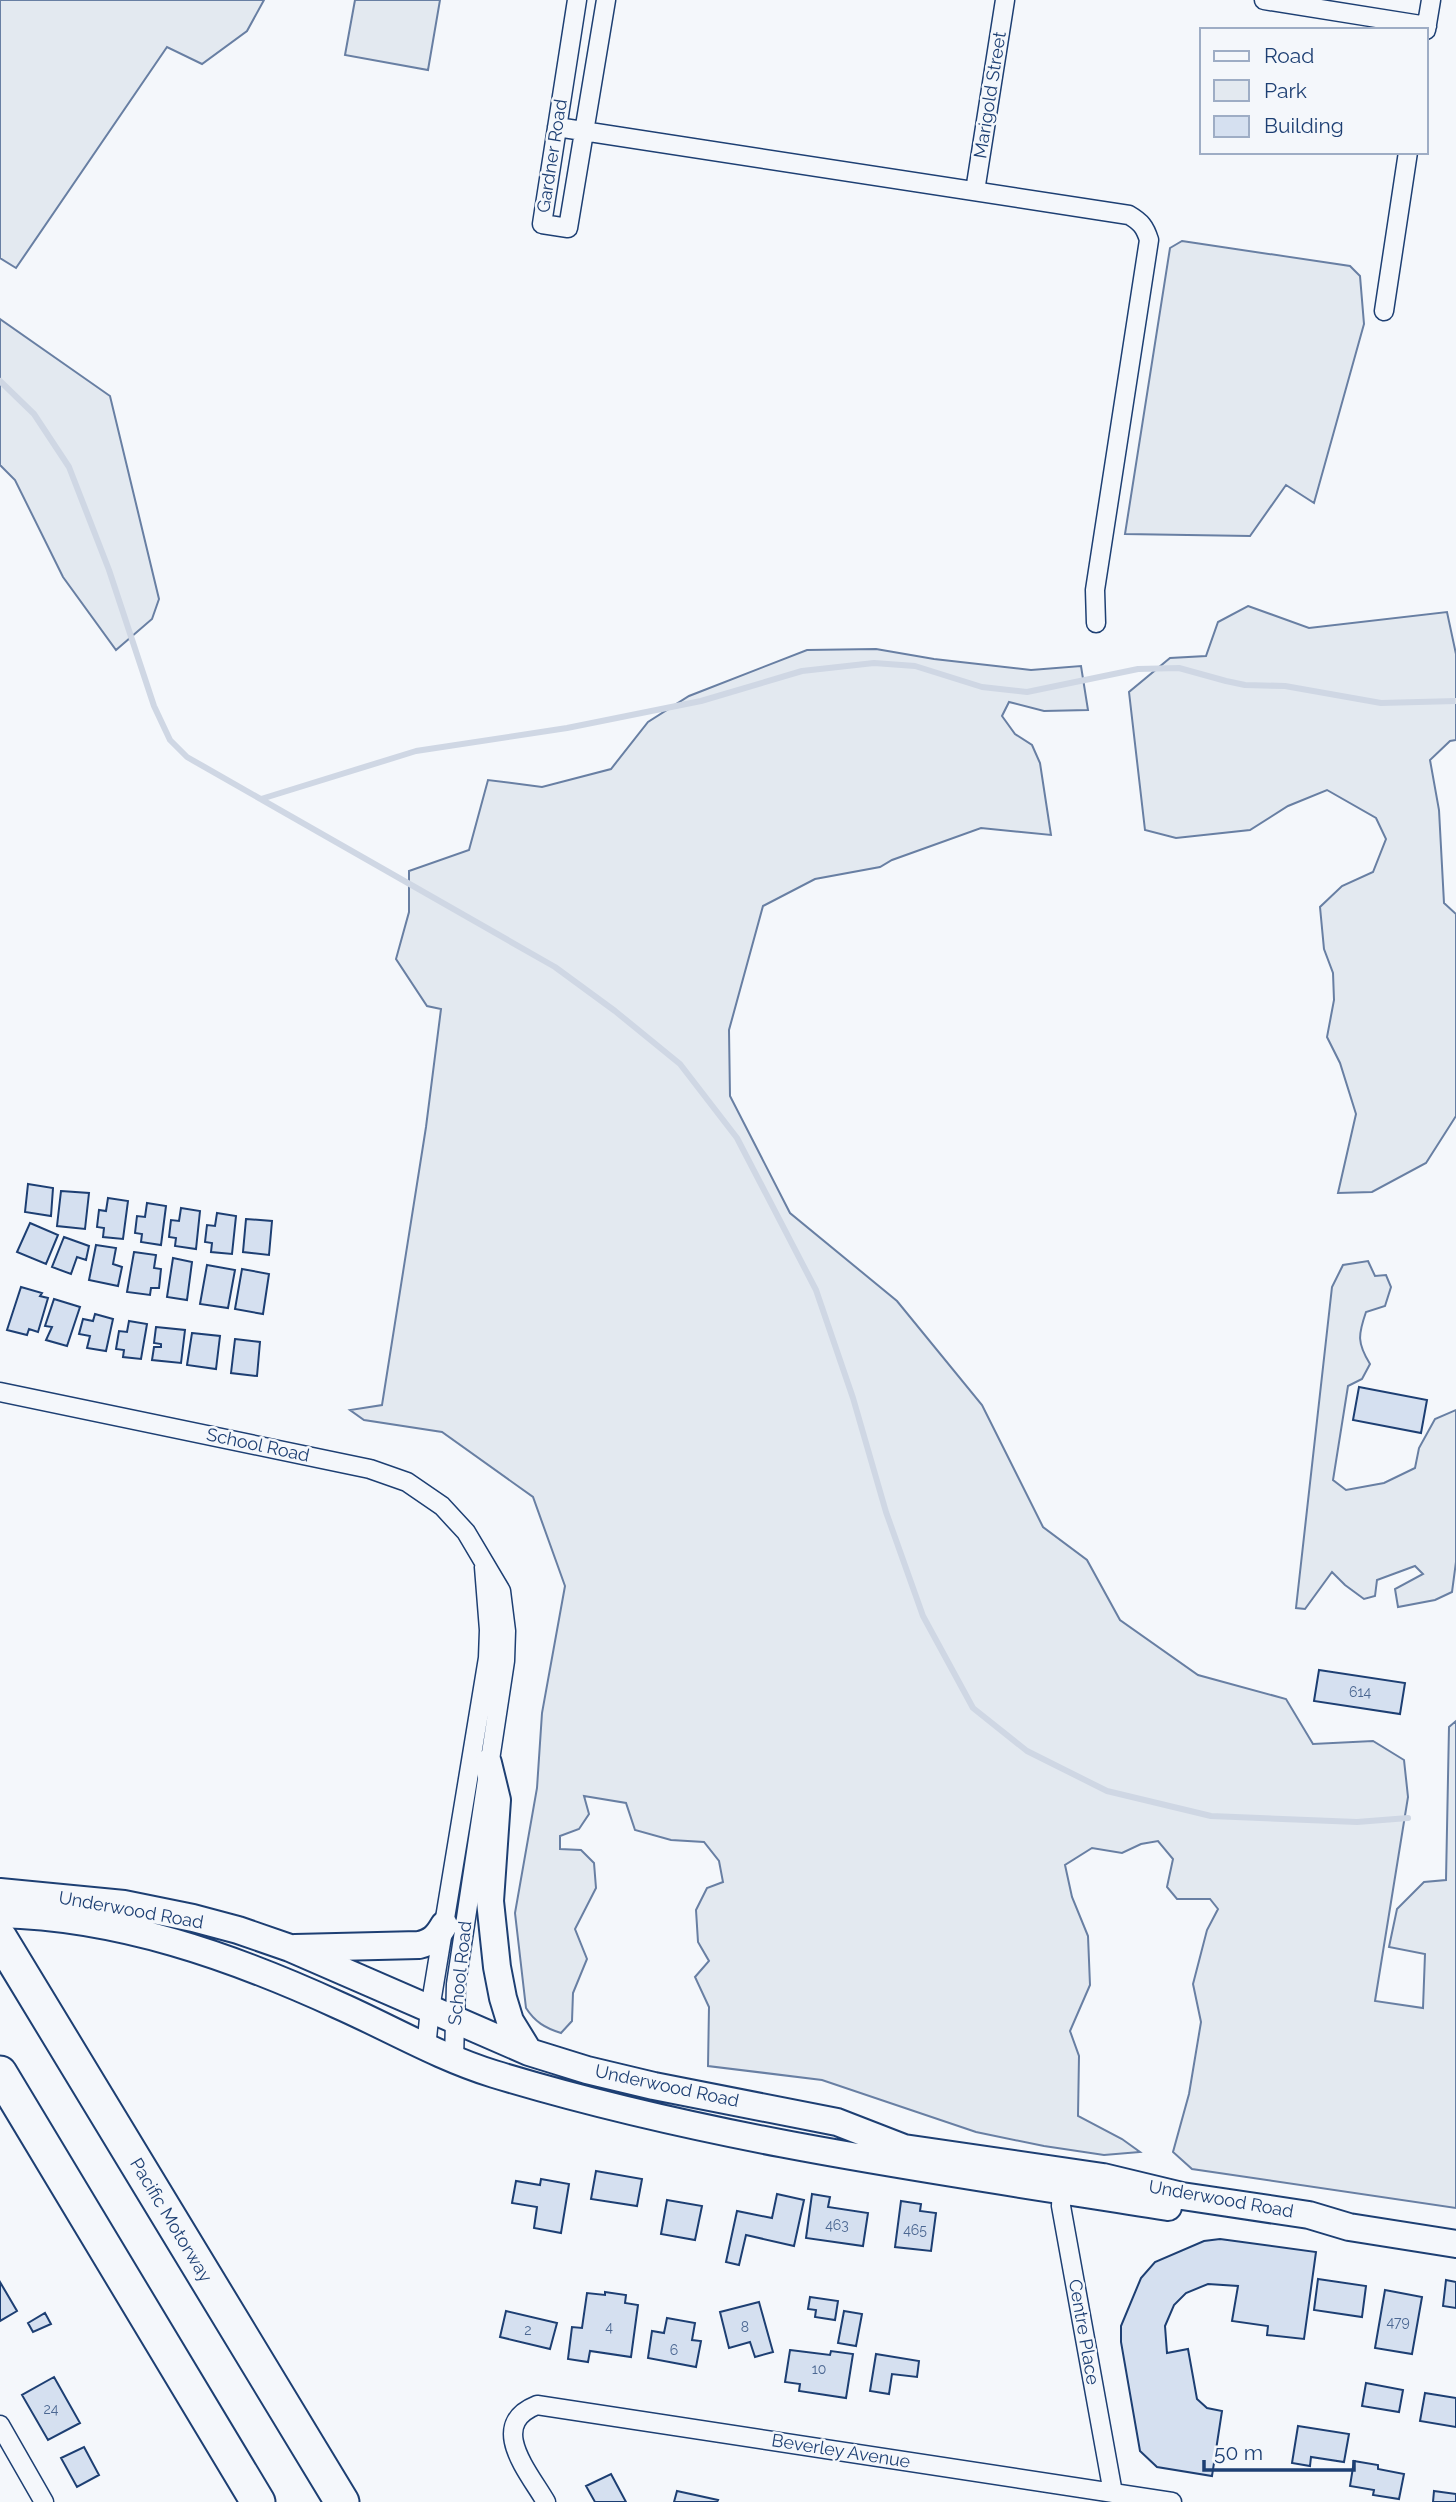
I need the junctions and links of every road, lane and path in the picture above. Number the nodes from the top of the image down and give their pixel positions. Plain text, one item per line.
1 (577, 0) edge
2 (606, 0) edge
3 (1004, 0) edge
4 (1264, 0) edge
5 (1431, 0) edge
6 (1427, 28) edge
7 (557, 127) junction
8 (584, 131) junction
9 (1408, 154) edge
10 (975, 191) junction
11 (1384, 311) dead end
12 (1096, 623) dead end
13 (0, 1392) edge
14 (483, 1559) junction
15 (488, 1763) junction
16 (0, 1892) edge
17 (0, 1914) edge
18 (444, 1925) junction
19 (0, 1938) edge
20 (290, 1948) junction
21 (442, 2014) junction
22 (426, 2048) junction
23 (529, 2052) junction
24 (454, 2059) junction
25 (0, 2073) edge
26 (1062, 2181) junction
27 (1456, 2245) edge
28 (0, 2425) edge
29 (1113, 2493) junction
30 (44, 2502) edge
31 (258, 2502) edge
32 (342, 2502) edge
33 (546, 2502) edge
34 (1172, 2502) edge

1 - 7 street, Gardner Road
2 - 8 street, Gardner Road
3 - 10 street, Marigold Street
4 - 6 street
5 - 6 street
7 - 8 street
7 - 8 street, Gardner Road
8 - 10 street
9 - 11 street
10 - 12 street
13 - 14 street, School Road
14 - 15 street, School Road
14 - 18 street, School Road
15 - 21 street, School Road
15 - 23 main road
16 - 20 main road, Underwood Road
17 - 22 main road, Underwood Road
18 - 20 main road
18 - 21 street, School Road
19 - 32 highway, Pacific Motorway
20 - 21 main road, Underwood Road
21 - 22 street, School Road
21 - 23 main road, Underwood Road
21 - 24 street, School Road
22 - 24 main road, Underwood Road
23 - 26 main road, Underwood Road
24 - 26 main road, Underwood Road
25 - 31 highway
26 - 27 main road, Underwood Road
26 - 29 street, Centre Place
28 - 30 street
29 - 33 street, Beverley Avenue
29 - 34 street, Beverley Avenue

